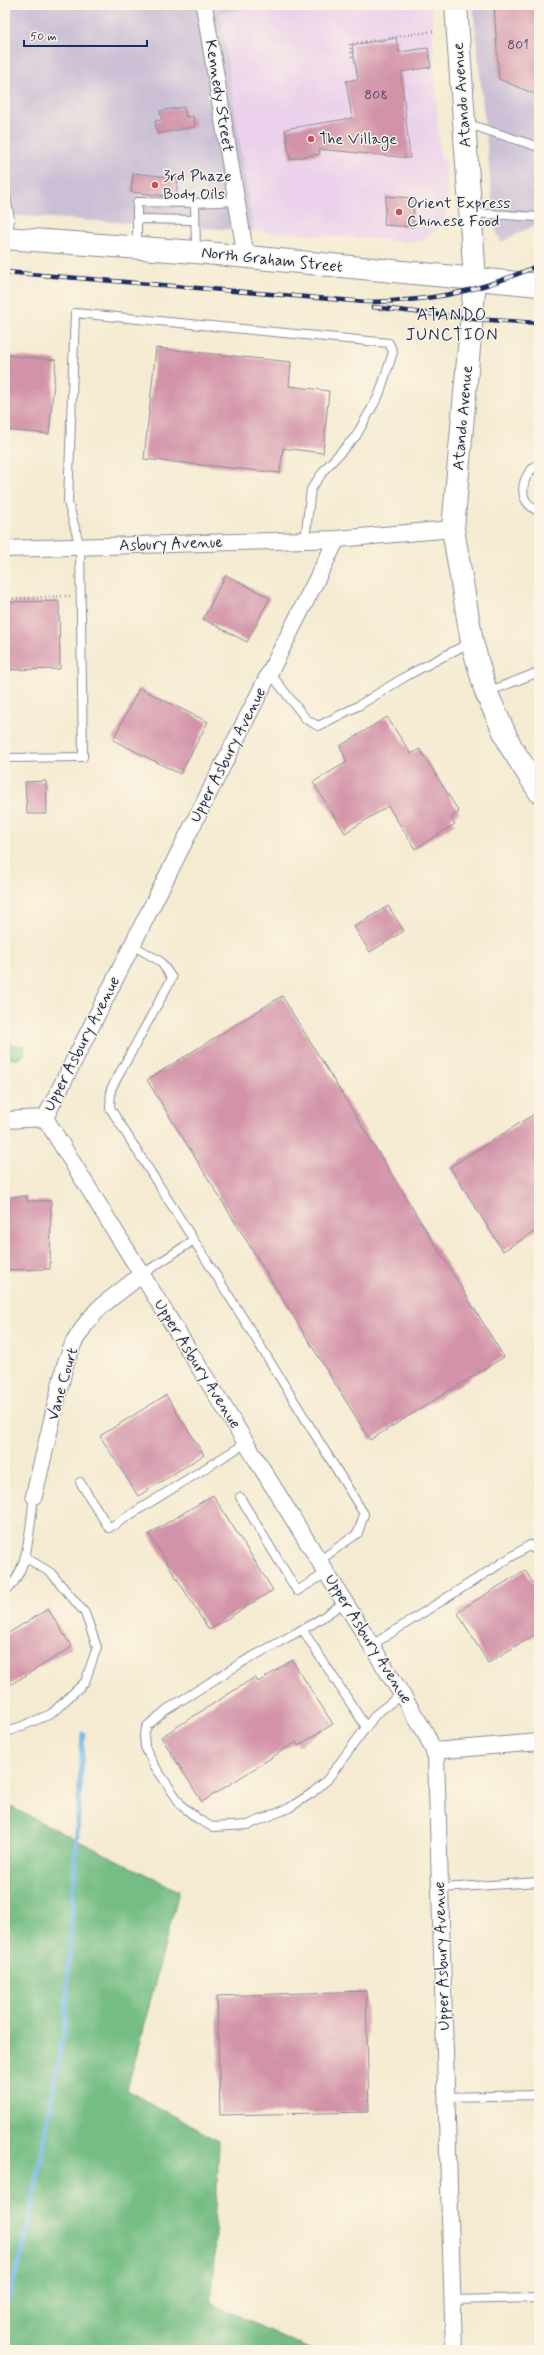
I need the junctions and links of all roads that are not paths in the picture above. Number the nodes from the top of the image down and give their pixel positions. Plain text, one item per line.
1 (204, 5) edge
2 (456, 5) edge
3 (464, 123) junction
4 (539, 147) edge
5 (5, 190) edge
6 (237, 201) junction
7 (195, 203) junction
8 (470, 213) junction
9 (539, 216) edge
10 (138, 219) junction
11 (195, 220) junction
12 (6, 238) edge
13 (137, 248) junction
14 (196, 252) junction
15 (246, 258) junction
16 (475, 280) junction
17 (539, 285) edge
18 (539, 464) edge
19 (539, 511) edge
20 (453, 528) junction
21 (337, 539) junction
22 (305, 540) junction
23 (80, 547) junction
24 (5, 549) edge
25 (472, 642) junction
26 (270, 672) junction
27 (539, 672) edge
28 (486, 692) junction
29 (5, 758) edge
30 (539, 791) edge
31 (132, 945) junction
32 (45, 1118) junction
33 (5, 1120) edge
34 (194, 1240) junction
35 (141, 1275) junction
36 (246, 1443) junction
37 (80, 1482) dead end
38 (34, 1496) joint
39 (240, 1497) dead end
40 (539, 1554) edge
41 (26, 1557) junction
42 (323, 1567) junction
43 (5, 1591) edge
44 (345, 1602) junction
45 (302, 1629) junction
46 (372, 1646) junction
47 (402, 1694) junction
48 (366, 1727) junction
49 (5, 1733) edge
50 (539, 1742) edge
51 (434, 1751) junction
52 (539, 1882) edge
53 (440, 1888) junction
54 (539, 2095) edge
55 (446, 2097) junction
56 (539, 2298) edge
57 (452, 2300) junction
58 (454, 2350) edge

1 - 6 street, Kennedy Street
2 - 3 main road, Atando Avenue
3 - 4 lane
3 - 8 main road, Atando Avenue
5 - 12 lane
6 - 7 lane
6 - 15 street, Kennedy Street
7 - 10 lane
7 - 11 lane
8 - 9 lane
8 - 16 main road, Atando Avenue
10 - 11 lane
10 - 13 lane
11 - 14 lane
12 - 13 main road, North Graham Street
13 - 14 main road, North Graham Street
14 - 15 main road, North Graham Street
15 - 16 main road, North Graham Street
16 - 17 main road, North Graham Street
16 - 20 main road, Atando Avenue
18 - 19 lane
20 - 21 street
20 - 25 main road, Atando Avenue
21 - 22 street, Asbury Avenue
21 - 26 street, Upper Asbury Avenue
22 - 23 street, Asbury Avenue
22 - 23 lane
23 - 24 street, Asbury Avenue
23 - 29 lane
25 - 26 lane
25 - 28 main road, Atando Avenue
26 - 31 street, Upper Asbury Avenue
27 - 28 lane
28 - 30 main road, Atando Avenue
31 - 32 street, Upper Asbury Avenue
31 - 34 lane
32 - 33 street
32 - 35 street, Upper Asbury Avenue
34 - 35 lane
34 - 42 lane
35 - 36 street, Upper Asbury Avenue
35 - 38 street, Vane Court
36 - 37 lane
36 - 42 street, Upper Asbury Avenue
38 - 41 lane
39 - 42 lane
40 - 46 lane
41 - 43 lane
41 - 49 lane
42 - 44 street, Upper Asbury Avenue
44 - 45 lane
44 - 46 street, Upper Asbury Avenue
45 - 48 lane
45 - 48 lane
46 - 47 street, Upper Asbury Avenue
47 - 48 lane
47 - 51 street, Upper Asbury Avenue
50 - 51 street
51 - 53 street, Upper Asbury Avenue
52 - 53 lane
53 - 55 street, Upper Asbury Avenue
54 - 55 lane
55 - 57 street, Upper Asbury Avenue
56 - 57 lane
57 - 58 street, Upper Asbury Avenue

